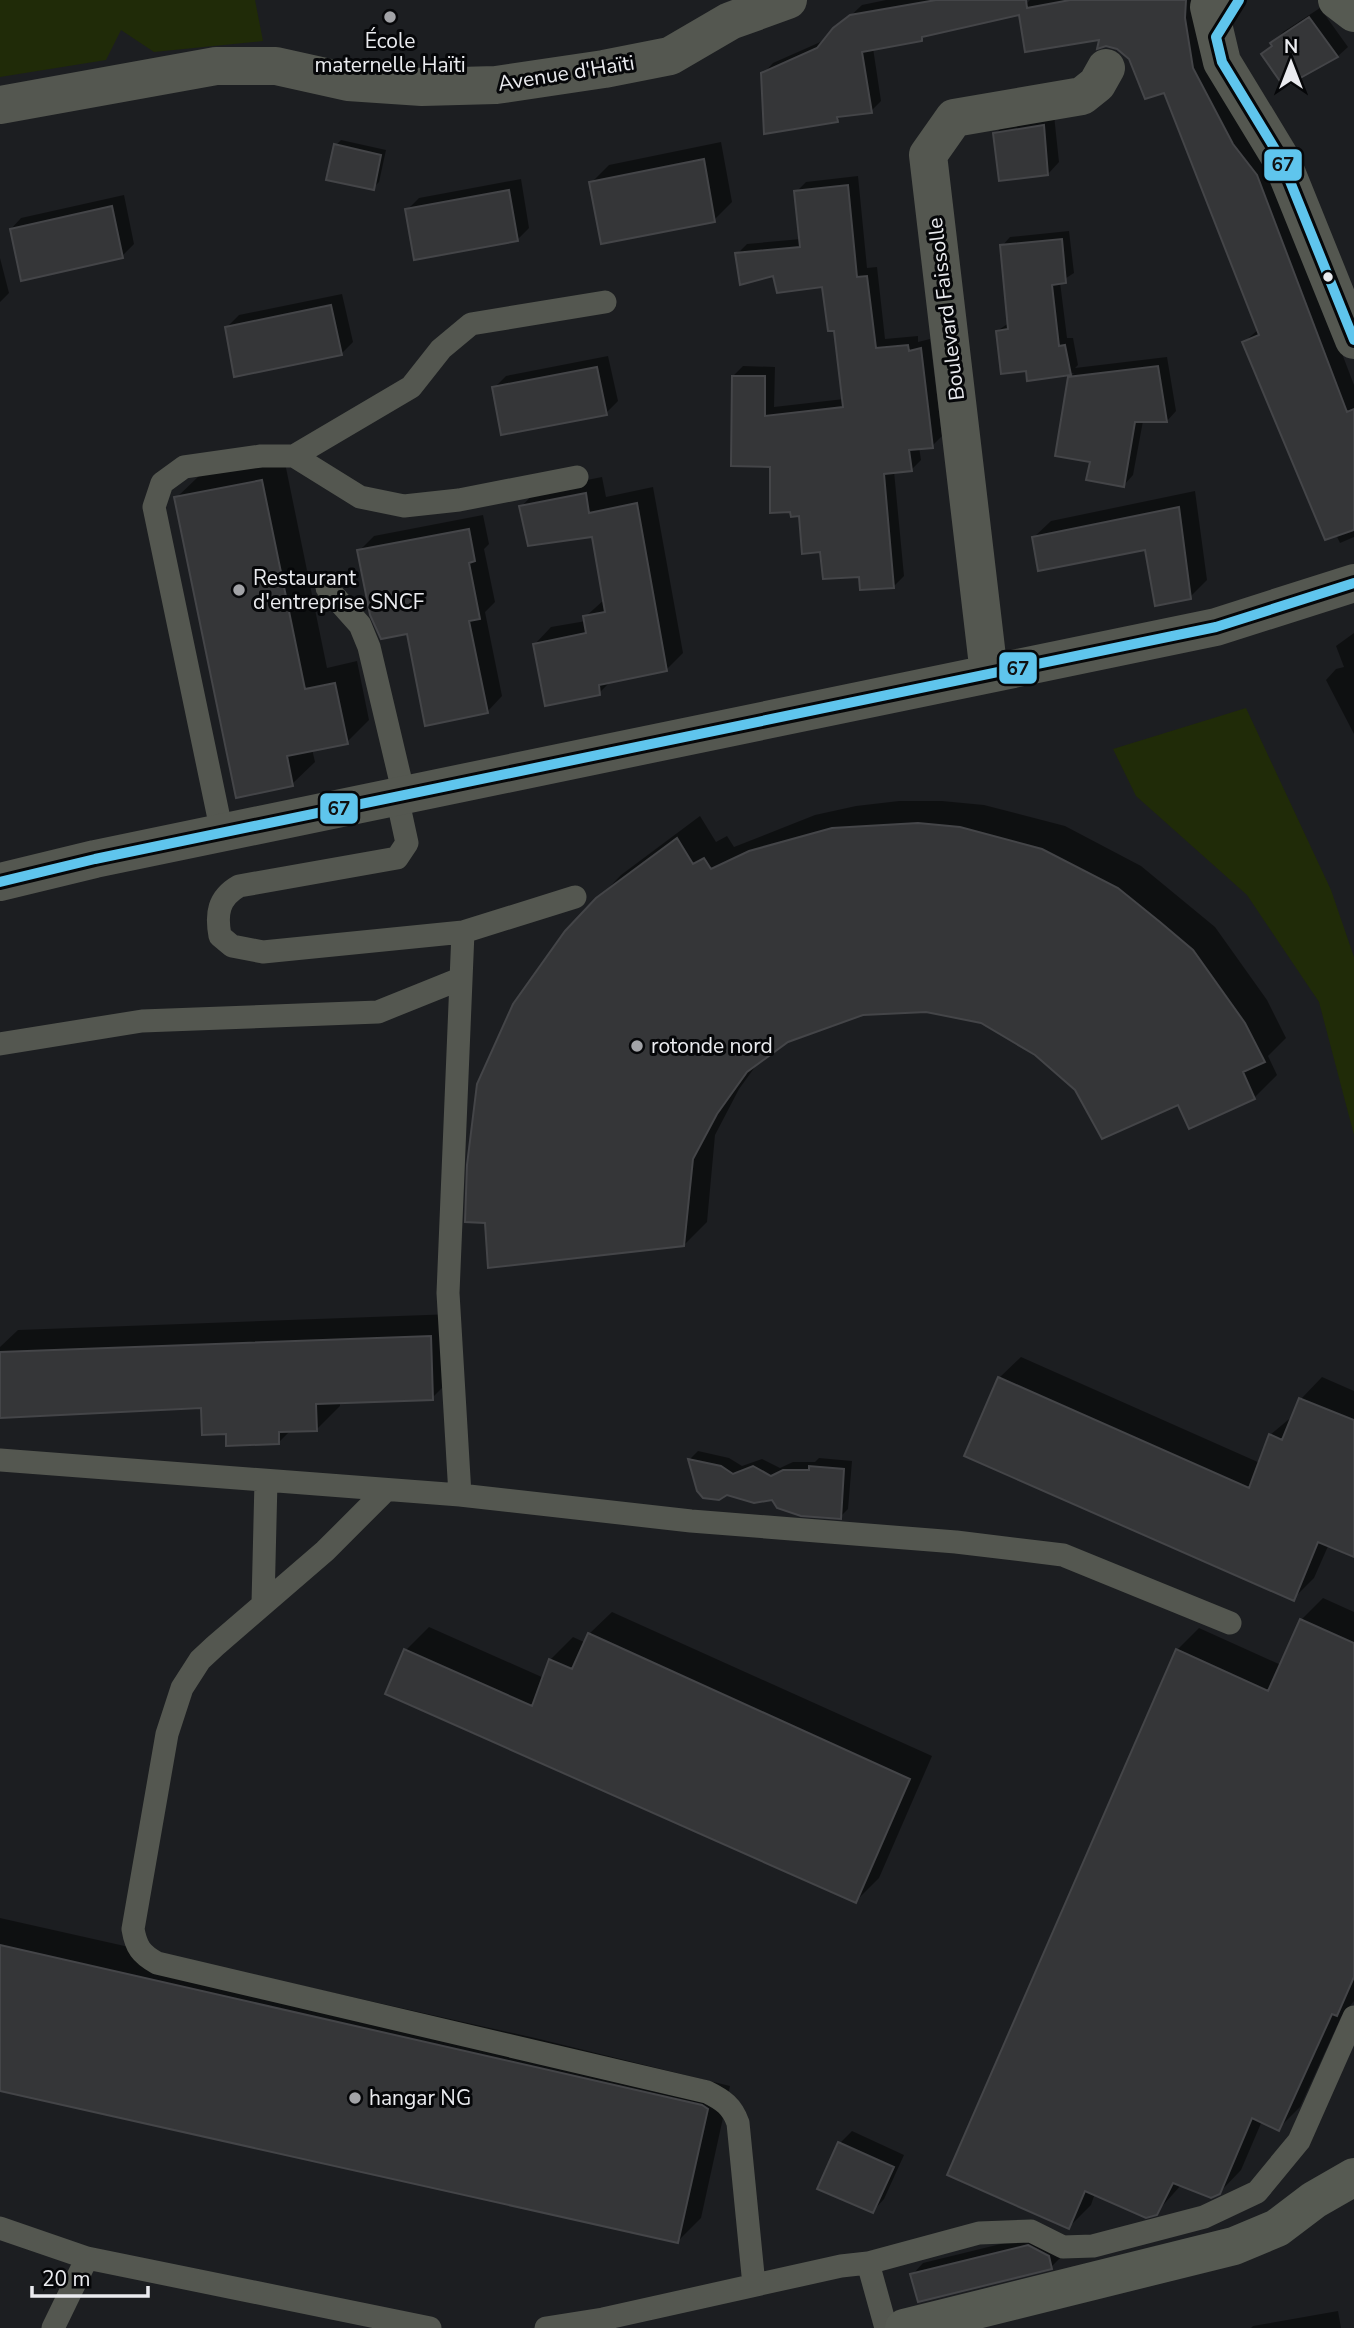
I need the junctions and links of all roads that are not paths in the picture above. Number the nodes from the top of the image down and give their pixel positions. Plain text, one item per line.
1 (788, 0) edge
2 (1211, 0) edge
3 (1239, 0) edge
4 (1337, 0) edge
5 (1354, 13) edge
6 (1216, 37) junction
7 (1105, 68) dead end
8 (0, 105) edge
9 (605, 302) dead end
10 (1354, 340) edge
11 (295, 456) junction
12 (577, 477) dead end
13 (1354, 583) edge
14 (327, 588) dead end
15 (989, 674) junction
16 (401, 796) junction
17 (222, 833) junction
18 (0, 882) edge
19 (575, 897) dead end
20 (463, 933) junction
21 (460, 979) junction
22 (0, 1044) edge
23 (0, 1460) edge
24 (266, 1481) junction
25 (385, 1490) junction
26 (460, 1495) junction
27 (263, 1603) junction
28 (1230, 1623) dead end
29 (1354, 2017) edge
30 (1354, 2177) edge
31 (0, 2228) edge
32 (87, 2258) junction
33 (868, 2263) junction
34 (754, 2285) junction
35 (53, 2328) edge
36 (430, 2328) edge
37 (547, 2328) edge
38 (886, 2328) edge
39 (904, 2328) edge

1 - 8 street, Avenue d'Haïti
2 - 6 street
3 - 6 street
4 - 5 street
6 - 10 street
7 - 15 street, Boulevard Faissolle
9 - 11 lane
11 - 12 lane
11 - 17 lane
13 - 15 street
14 - 16 lane
15 - 16 street
16 - 17 street
16 - 20 lane
17 - 18 street
19 - 20 lane
20 - 21 lane
21 - 22 lane
21 - 26 lane
23 - 24 lane
24 - 25 lane
24 - 27 lane
25 - 26 lane
25 - 27 lane
26 - 28 lane
27 - 34 lane
29 - 33 lane
30 - 39 street
31 - 32 lane
32 - 35 lane
32 - 36 lane
33 - 34 lane
33 - 38 lane
34 - 37 lane

